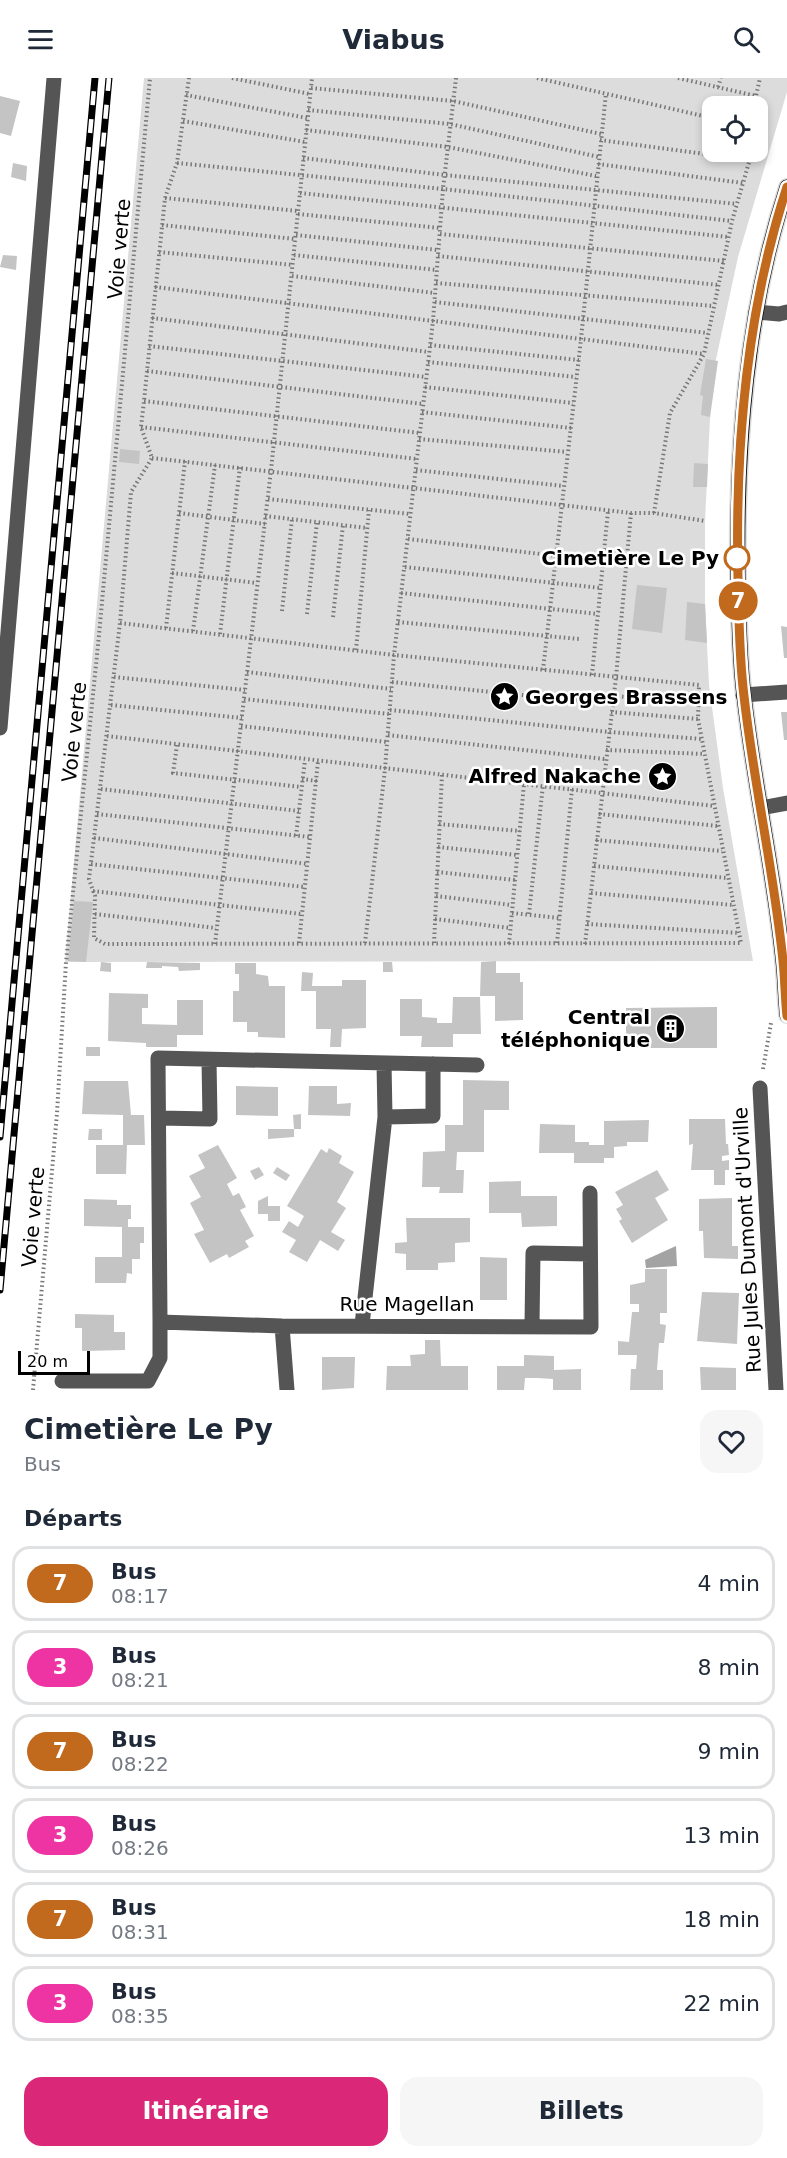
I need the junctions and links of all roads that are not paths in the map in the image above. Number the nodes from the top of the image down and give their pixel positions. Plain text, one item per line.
1 (54, 78) edge
2 (787, 188) edge
3 (756, 312) junction
4 (787, 312) edge
5 (787, 692) edge
6 (743, 695) junction
7 (0, 719) edge
8 (787, 803) edge
9 (761, 808) junction
10 (787, 1011) edge
11 (209, 1060) junction
12 (384, 1063) junction
13 (433, 1064) junction
14 (477, 1065) dead end
15 (760, 1088) road end
16 (385, 1117) junction
17 (160, 1118) junction
18 (590, 1193) dead end
19 (590, 1254) junction
20 (160, 1322) junction
21 (362, 1324) junction
22 (532, 1325) junction
23 (282, 1326) junction
24 (62, 1381) dead end
25 (287, 1390) edge
26 (776, 1390) edge

1 - 7 street
2 - 3 main road
3 - 4 street
3 - 6 main road
5 - 6 street
6 - 9 main road
8 - 9 street
9 - 10 main road
11 - 12 street
11 - 17 street
11 - 17 street
12 - 13 street
12 - 16 street
13 - 14 street
13 - 16 street
15 - 26 street, Rue Jules Dumont d'Urville
16 - 21 street
17 - 20 street
18 - 19 street, Rue Magellan
19 - 22 street
19 - 22 street, Rue Magellan
20 - 23 street, Rue Magellan
20 - 24 street
21 - 22 street, Rue Magellan
21 - 23 street, Rue Magellan
23 - 25 street

